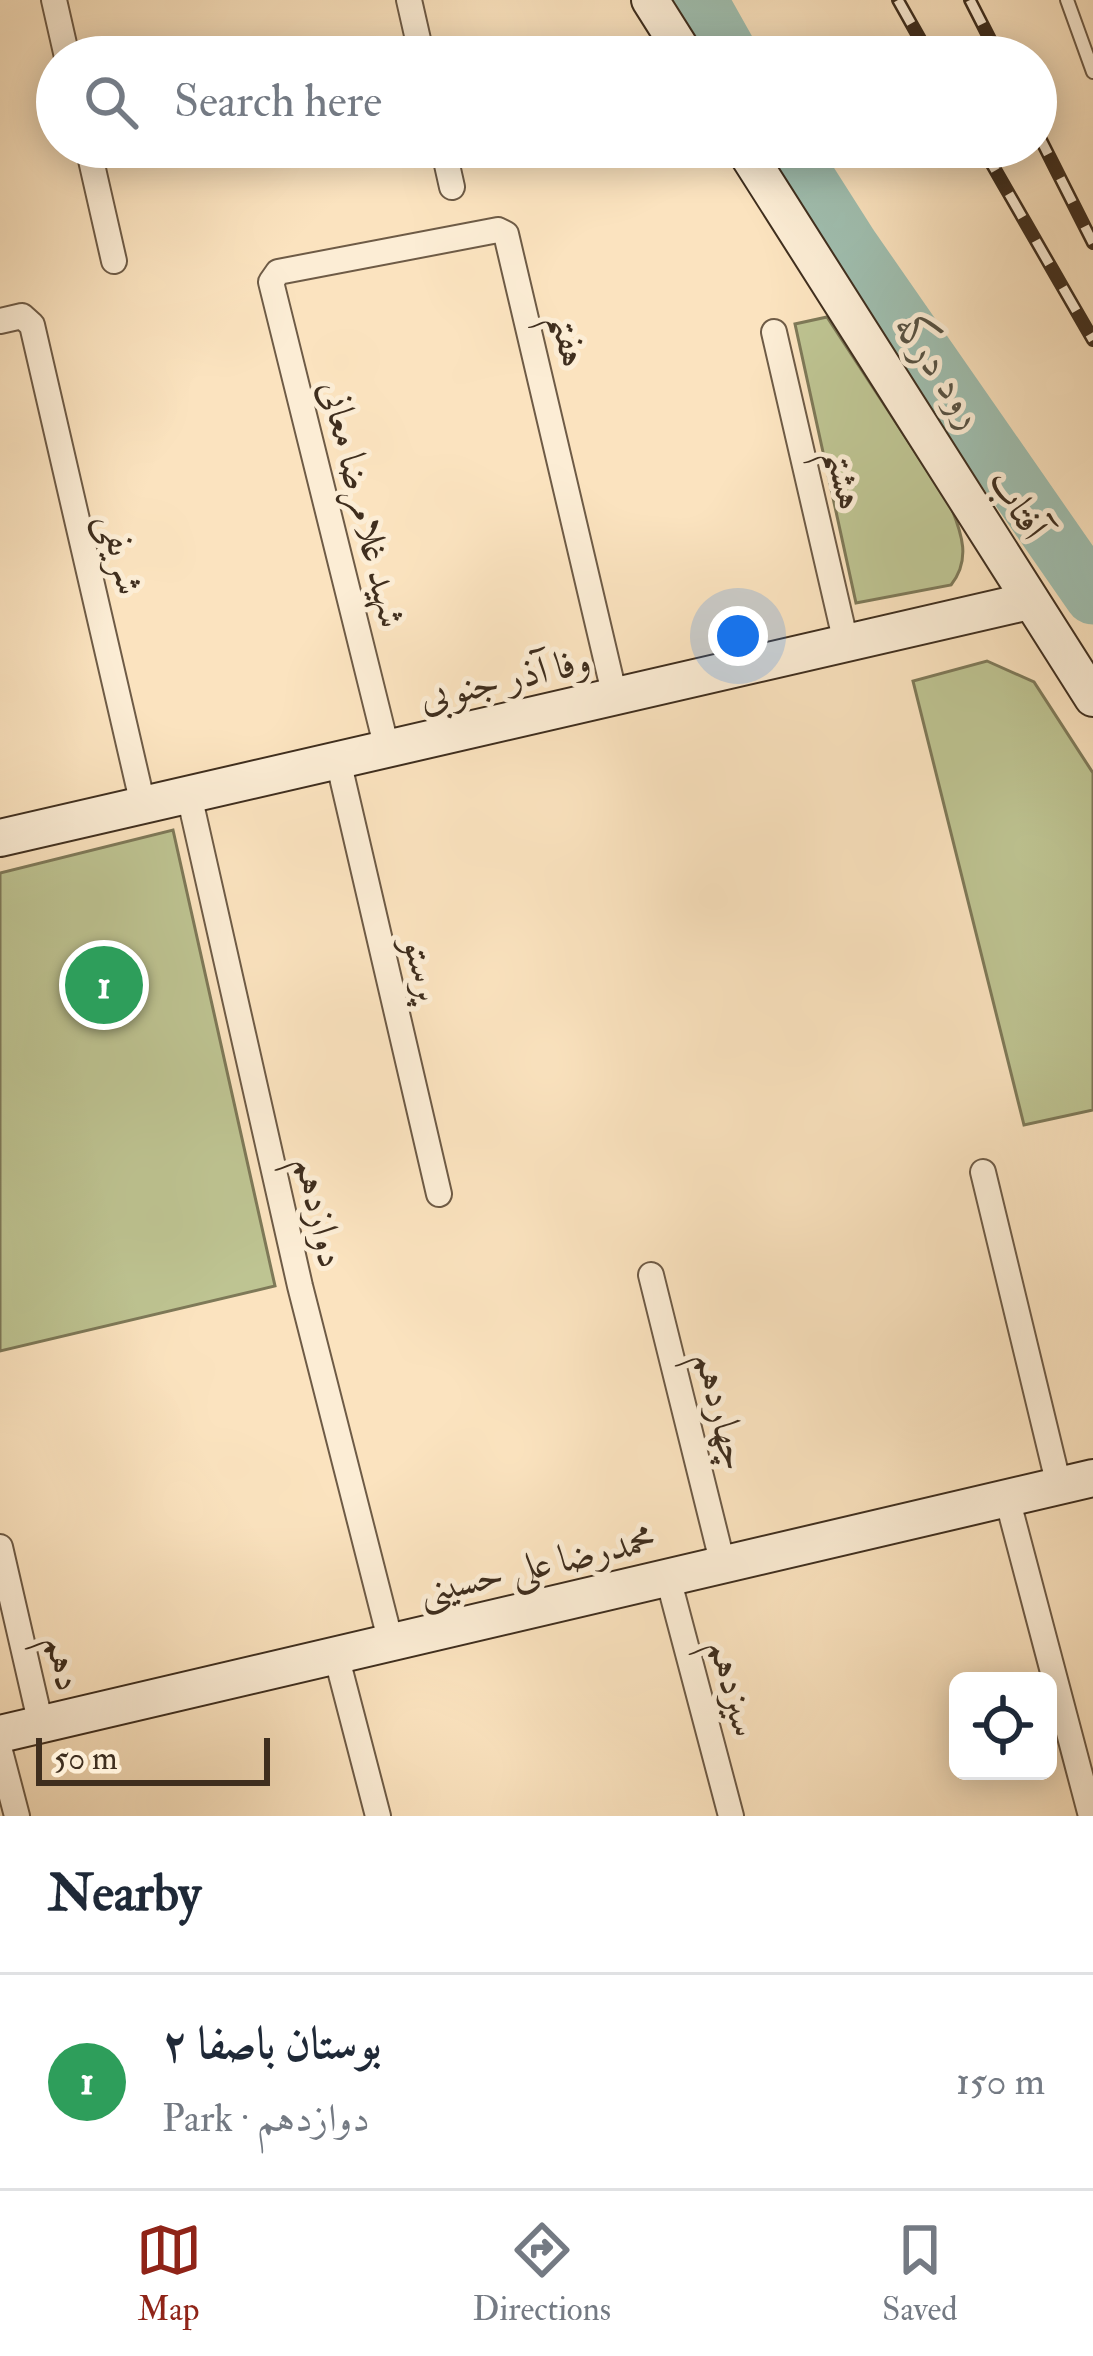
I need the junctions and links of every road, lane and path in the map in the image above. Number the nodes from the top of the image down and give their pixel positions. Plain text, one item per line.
1 (54, 0) edge
2 (409, 0) edge
3 (650, 0) edge
4 (1067, 0) edge
5 (62, 36) edge
6 (417, 36) edge
7 (673, 36) edge
8 (1093, 72) edge
9 (93, 168) edge
10 (448, 168) edge
11 (756, 168) edge
12 (452, 188) dead end
13 (114, 261) dead end
14 (273, 276) joint
15 (0, 321) edge
16 (774, 332) dead end
17 (1029, 601) junction
18 (846, 644) junction
19 (614, 697) junction
20 (1093, 698) edge
21 (387, 749) junction
22 (338, 760) junction
23 (189, 795) junction
24 (143, 806) junction
25 (0, 838) edge
26 (983, 1172) dead end
27 (439, 1194) dead end
28 (651, 1275) dead end
29 (1076, 1482) edge
30 (1007, 1498) junction
31 (0, 1547) edge
32 (723, 1565) junction
33 (668, 1578) junction
34 (391, 1642) junction
35 (336, 1655) junction
36 (41, 1725) junction
37 (0, 1734) edge
38 (0, 1751) edge
39 (17, 1816) edge
40 (378, 1816) edge
41 (731, 1816) edge
42 (1090, 1816) edge

1 - 5 street
2 - 6 street
3 - 7 street
4 - 8 lane
9 - 13 street
10 - 12 street
11 - 17 street, آفتاب
14 - 19 street, هفتم
14 - 21 street, شهید غلامرضا معانی
15 - 24 street, شریفی
16 - 18 street, هشتم
17 - 18 street, وفا آذر جنوبی
17 - 20 street, آفتاب
18 - 19 street, وفا آذر جنوبی
19 - 21 street, وفا آذر جنوبی
21 - 22 street, وفا آذر جنوبی
22 - 23 street, وفا آذر جنوبی
22 - 27 street, پرستو
23 - 24 street, وفا آذر جنوبی
23 - 34 street, دوازدهم
24 - 25 street, وفا آذر جنوبی
26 - 29 street
28 - 32 street, چهاردهم
29 - 30 street, محمدرضا علی حسینی
30 - 32 street, محمدرضا علی حسینی
30 - 42 street
31 - 36 street, دهم
32 - 33 street, محمدرضا علی حسینی
33 - 34 street, محمدرضا علی حسینی
33 - 41 street, سیزدهم
34 - 35 street, محمدرضا علی حسینی
35 - 36 street, محمدرضا علی حسینی
35 - 40 street
36 - 37 street, محمدرضا علی حسینی
38 - 39 street

